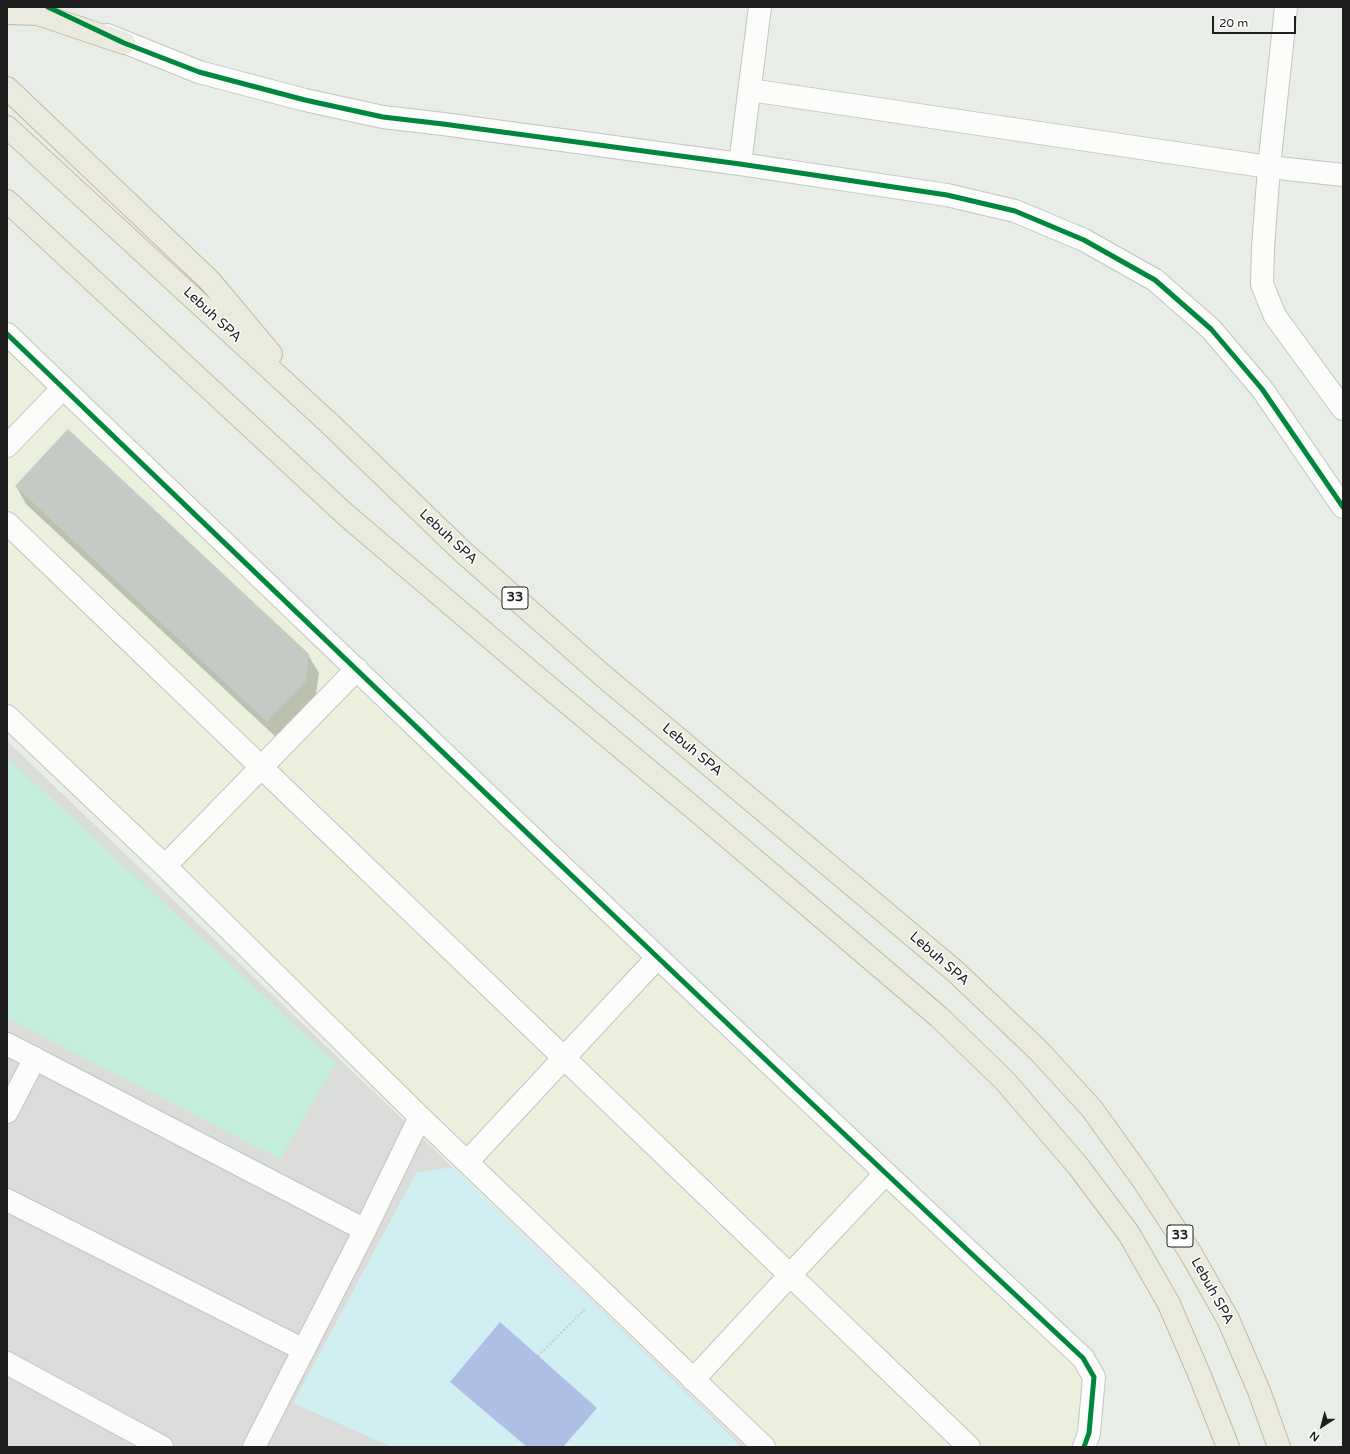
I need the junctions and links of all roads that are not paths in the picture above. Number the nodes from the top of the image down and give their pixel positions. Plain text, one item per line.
1 (48, 7) edge
2 (760, 7) edge
3 (1286, 7) edge
4 (7, 13) edge
5 (124, 43) junction
6 (7, 88) edge
7 (750, 90) junction
8 (7, 127) edge
9 (740, 164) junction
10 (1269, 167) junction
11 (1343, 175) edge
12 (7, 201) edge
13 (7, 334) edge
14 (63, 388) junction
15 (1343, 409) edge
16 (329, 423) junction
17 (7, 446) edge
18 (1343, 507) edge
19 (7, 523) edge
20 (357, 669) junction
21 (7, 716) edge
22 (261, 768) junction
23 (165, 866) junction
24 (657, 958) junction
25 (7, 1044) edge
26 (564, 1057) junction
27 (35, 1058) junction
28 (7, 1112) edge
29 (420, 1117) junction
30 (468, 1161) junction
31 (886, 1174) junction
32 (7, 1200) edge
33 (365, 1230) junction
34 (790, 1275) junction
35 (304, 1350) junction
36 (7, 1363) edge
37 (693, 1380) junction
38 (162, 1447) edge
39 (254, 1447) edge
40 (764, 1447) edge
41 (969, 1447) edge
42 (1084, 1447) edge
43 (1228, 1447) edge
44 (1279, 1447) edge

1 - 5 street
2 - 7 street
3 - 10 street
4 - 5 highway
5 - 9 street
6 - 16 highway
7 - 9 street
7 - 10 street
8 - 16 highway, Lebuh SPA / 33
9 - 18 street
10 - 11 street
10 - 15 street
12 - 43 highway
13 - 14 street
14 - 17 street
14 - 20 street
16 - 44 highway, Lebuh SPA / 33
19 - 22 street
20 - 22 street
20 - 24 street
21 - 23 street
22 - 23 street
22 - 26 street
23 - 29 street
24 - 26 street
24 - 31 street
25 - 27 street
26 - 30 street
26 - 34 street
27 - 28 street
27 - 33 street
29 - 30 street
29 - 33 street
30 - 37 street
31 - 34 street
31 - 42 street
32 - 35 street
33 - 35 street
34 - 37 street
34 - 41 street
35 - 39 street
36 - 38 street
37 - 40 street

